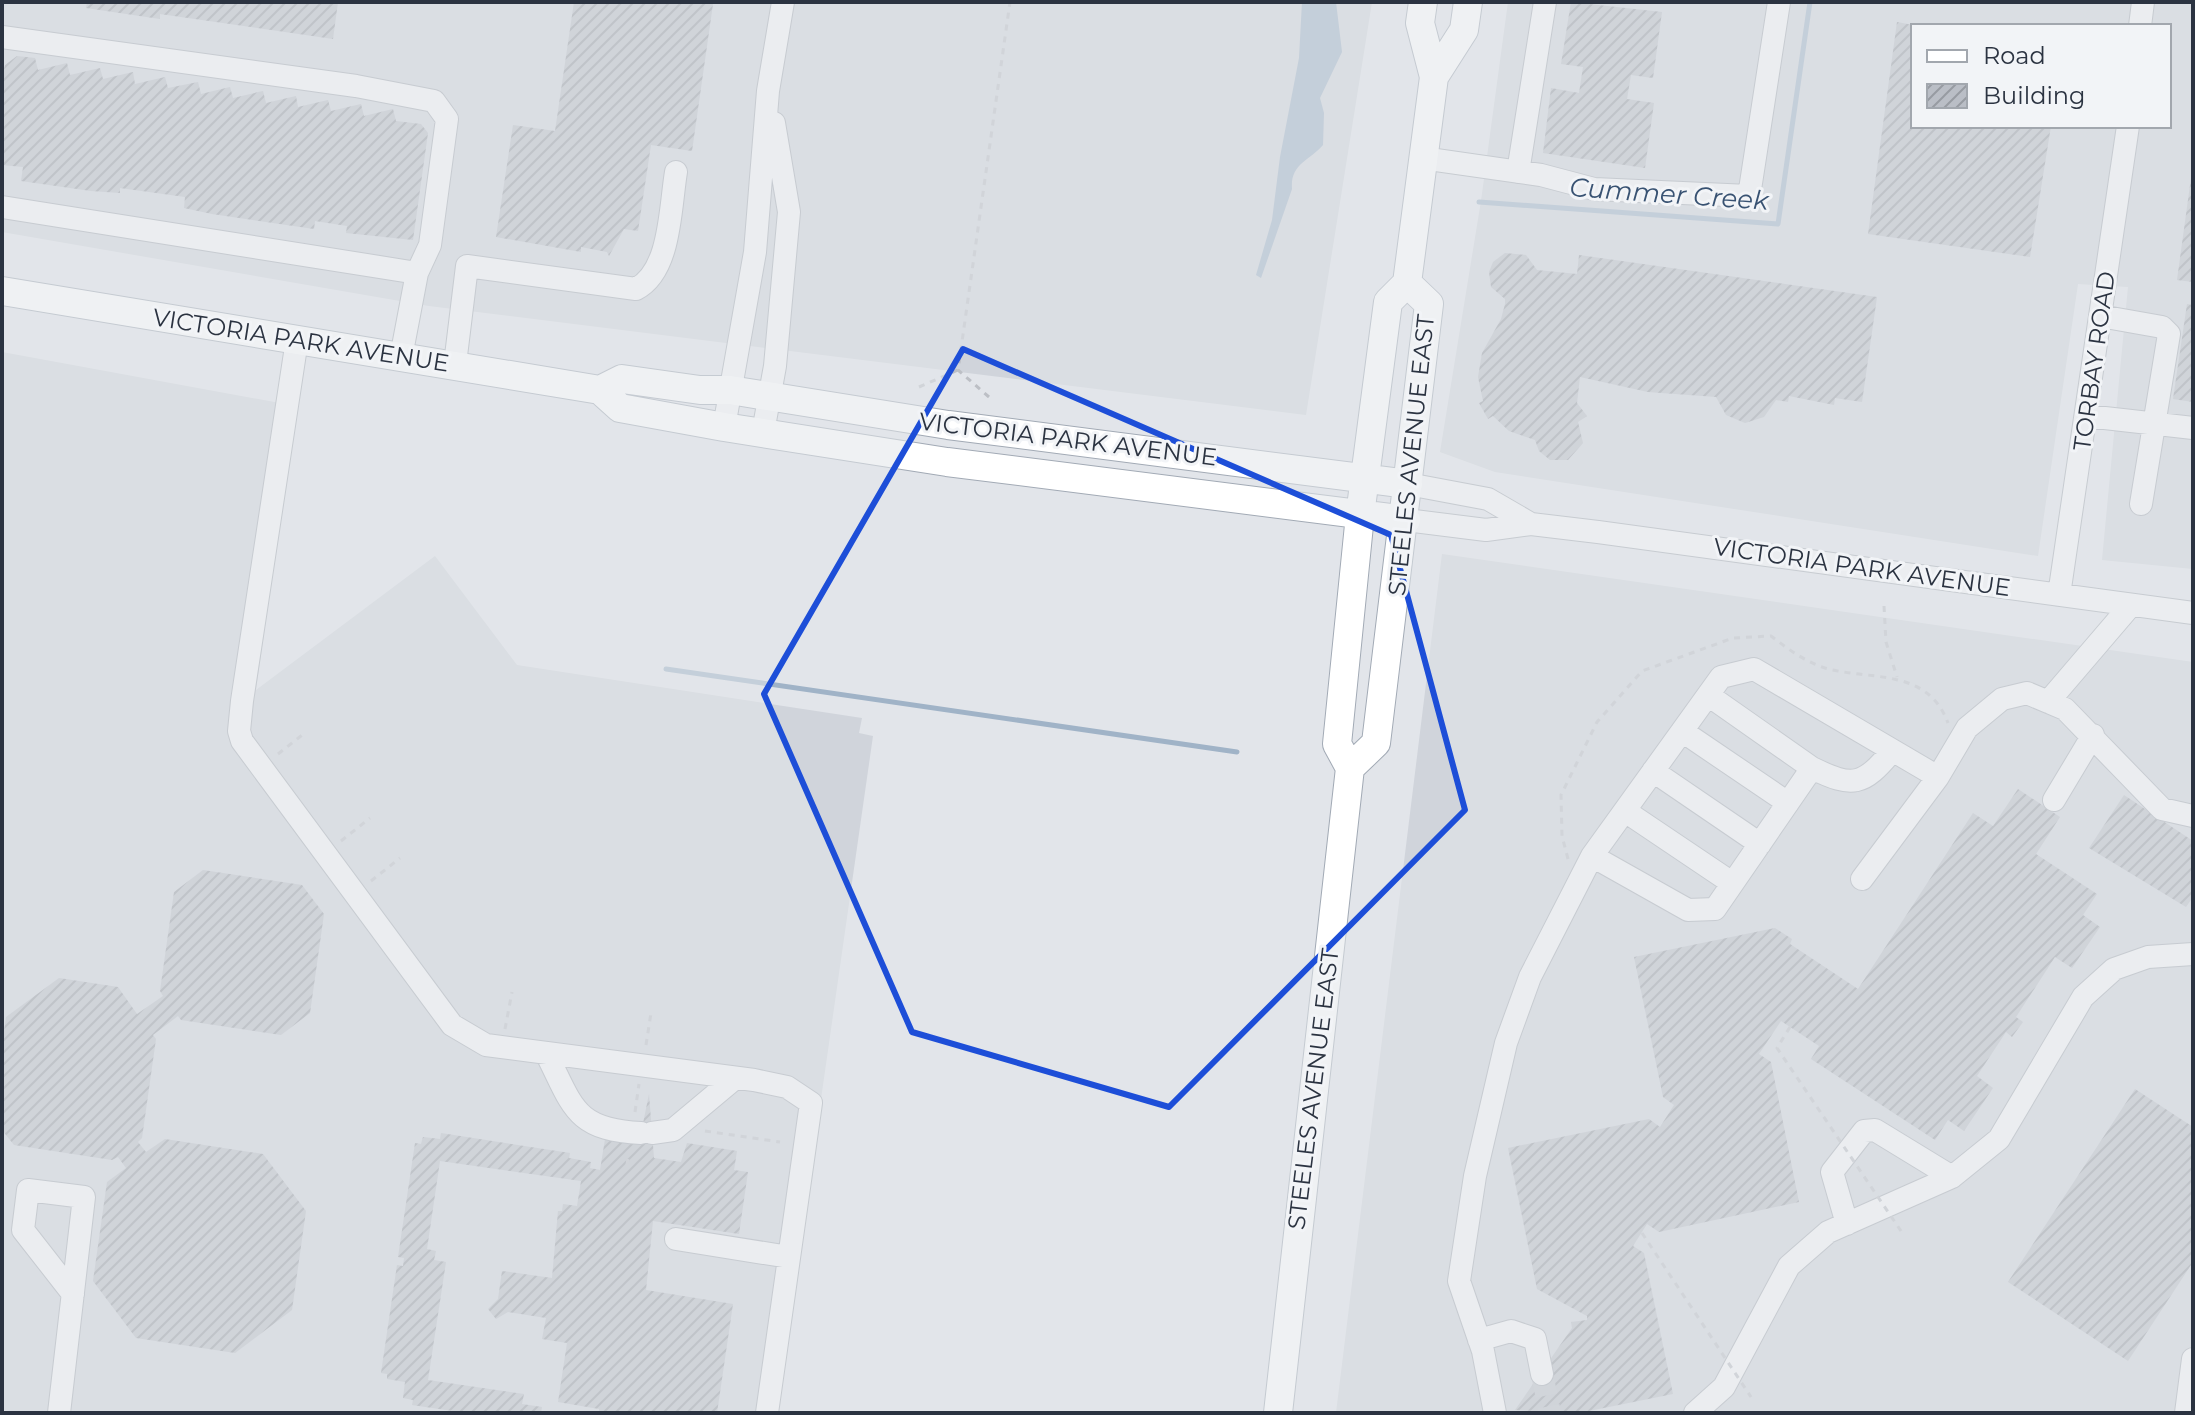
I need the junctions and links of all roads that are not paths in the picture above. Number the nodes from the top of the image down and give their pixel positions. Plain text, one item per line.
1 (783, 2) edge
2 (1423, 2) edge
3 (1468, 2) edge
4 (1545, 2) edge
5 (1779, 2) edge
6 (2143, 2) edge
7 (2140, 24) edge
8 (2, 37) edge
9 (1434, 77) junction
10 (768, 91) junction
11 (2128, 128) edge
12 (1422, 158) junction
13 (676, 172) dead end
14 (1518, 172) junction
15 (2, 207) edge
16 (417, 273) junction
17 (1407, 283) junction
18 (2, 291) edge
19 (2100, 316) junction
20 (297, 340) junction
21 (401, 357) junction
22 (455, 364) junction
23 (600, 390) junction
24 (730, 390) junction
25 (770, 397) junction
26 (2087, 416) junction
27 (2156, 423) junction
28 (724, 427) junction
29 (2193, 428) edge
30 (763, 432) junction
31 (1365, 477) junction
32 (1408, 484) junction
33 (2141, 504) dead end
34 (1360, 515) junction
35 (1406, 520) junction
36 (1531, 524) junction
37 (2059, 595) junction
38 (2131, 605) junction
39 (2193, 613) edge
40 (1708, 695) junction
41 (2048, 702) junction
42 (1682, 731) junction
43 (2093, 735) junction
44 (1892, 751) junction
45 (1350, 768) junction
46 (1812, 768) junction
47 (1653, 771) junction
48 (1938, 777) junction
49 (2054, 800) dead end
50 (1788, 803) junction
51 (1625, 811) junction
52 (2193, 816) edge
53 (1760, 844) junction
54 (1592, 856) junction
55 (1862, 879) dead end
56 (1732, 883) junction
57 (2193, 954) edge
58 (546, 1053) junction
59 (734, 1079) junction
60 (1952, 1177) junction
61 (1847, 1224) junction
62 (676, 1239) dead end
63 (789, 1257) junction
64 (73, 1294) dead end
65 (1479, 1340) junction
66 (2193, 1359) edge
67 (1542, 1374) tunnel mouth
68 (1276, 1412) edge
69 (59, 1413) edge
70 (767, 1413) edge
71 (1495, 1413) edge
72 (1695, 1413) edge
73 (2186, 1413) edge

1 - 10 street
2 - 9 main road, STEELES AVENUE EAST
3 - 9 main road, STEELES AVENUE EAST
4 - 14 street
5 - 14 street
6 - 7 street
8 - 16 street
9 - 12 main road, STEELES AVENUE EAST
10 - 24 street
10 - 25 street
11 - 19 street, TORBAY ROAD
12 - 14 street
12 - 17 main road, STEELES AVENUE EAST
13 - 22 street
15 - 16 street
16 - 21 street
17 - 31 main road, STEELES AVENUE EAST
17 - 32 main road, STEELES AVENUE EAST
18 - 20 main road, VICTORIA PARK AVENUE
19 - 26 street, TORBAY ROAD
19 - 27 street
20 - 21 main road, VICTORIA PARK AVENUE
20 - 58 street
21 - 22 main road, VICTORIA PARK AVENUE
22 - 23 main road, VICTORIA PARK AVENUE
23 - 24 main road, VICTORIA PARK AVENUE
23 - 28 main road, VICTORIA PARK AVENUE
24 - 25 main road, VICTORIA PARK AVENUE
24 - 28 street
25 - 30 street
25 - 31 main road, VICTORIA PARK AVENUE
26 - 27 street
26 - 37 street, TORBAY ROAD
27 - 29 street
27 - 33 street
28 - 30 main road, VICTORIA PARK AVENUE
30 - 34 main road, VICTORIA PARK AVENUE
31 - 32 main road, VICTORIA PARK AVENUE
31 - 34 main road, STEELES AVENUE EAST
32 - 35 main road, STEELES AVENUE EAST
32 - 36 street, VICTORIA PARK AVENUE
34 - 35 main road, VICTORIA PARK AVENUE
34 - 45 main road, STEELES AVENUE EAST
35 - 36 street, VICTORIA PARK AVENUE
35 - 45 main road, STEELES AVENUE EAST
36 - 37 street, VICTORIA PARK AVENUE
37 - 38 street, VICTORIA PARK AVENUE
38 - 39 street, VICTORIA PARK AVENUE
38 - 41 street
40 - 42 street
40 - 44 street
40 - 46 street
41 - 43 street
41 - 48 street
42 - 47 street
42 - 50 street
43 - 49 street
43 - 52 street
44 - 46 street
44 - 48 street
45 - 68 main road, STEELES AVENUE EAST
46 - 50 street
47 - 51 street
47 - 53 street
48 - 55 street
50 - 53 street
51 - 54 street
51 - 56 street
53 - 56 street
54 - 56 street
54 - 65 street
57 - 60 street
58 - 59 street
58 - 59 street
59 - 63 street
60 - 61 street
60 - 61 street
61 - 72 street
62 - 63 street
63 - 70 street
64 - 69 street
65 - 67 street
65 - 71 street
66 - 73 street

